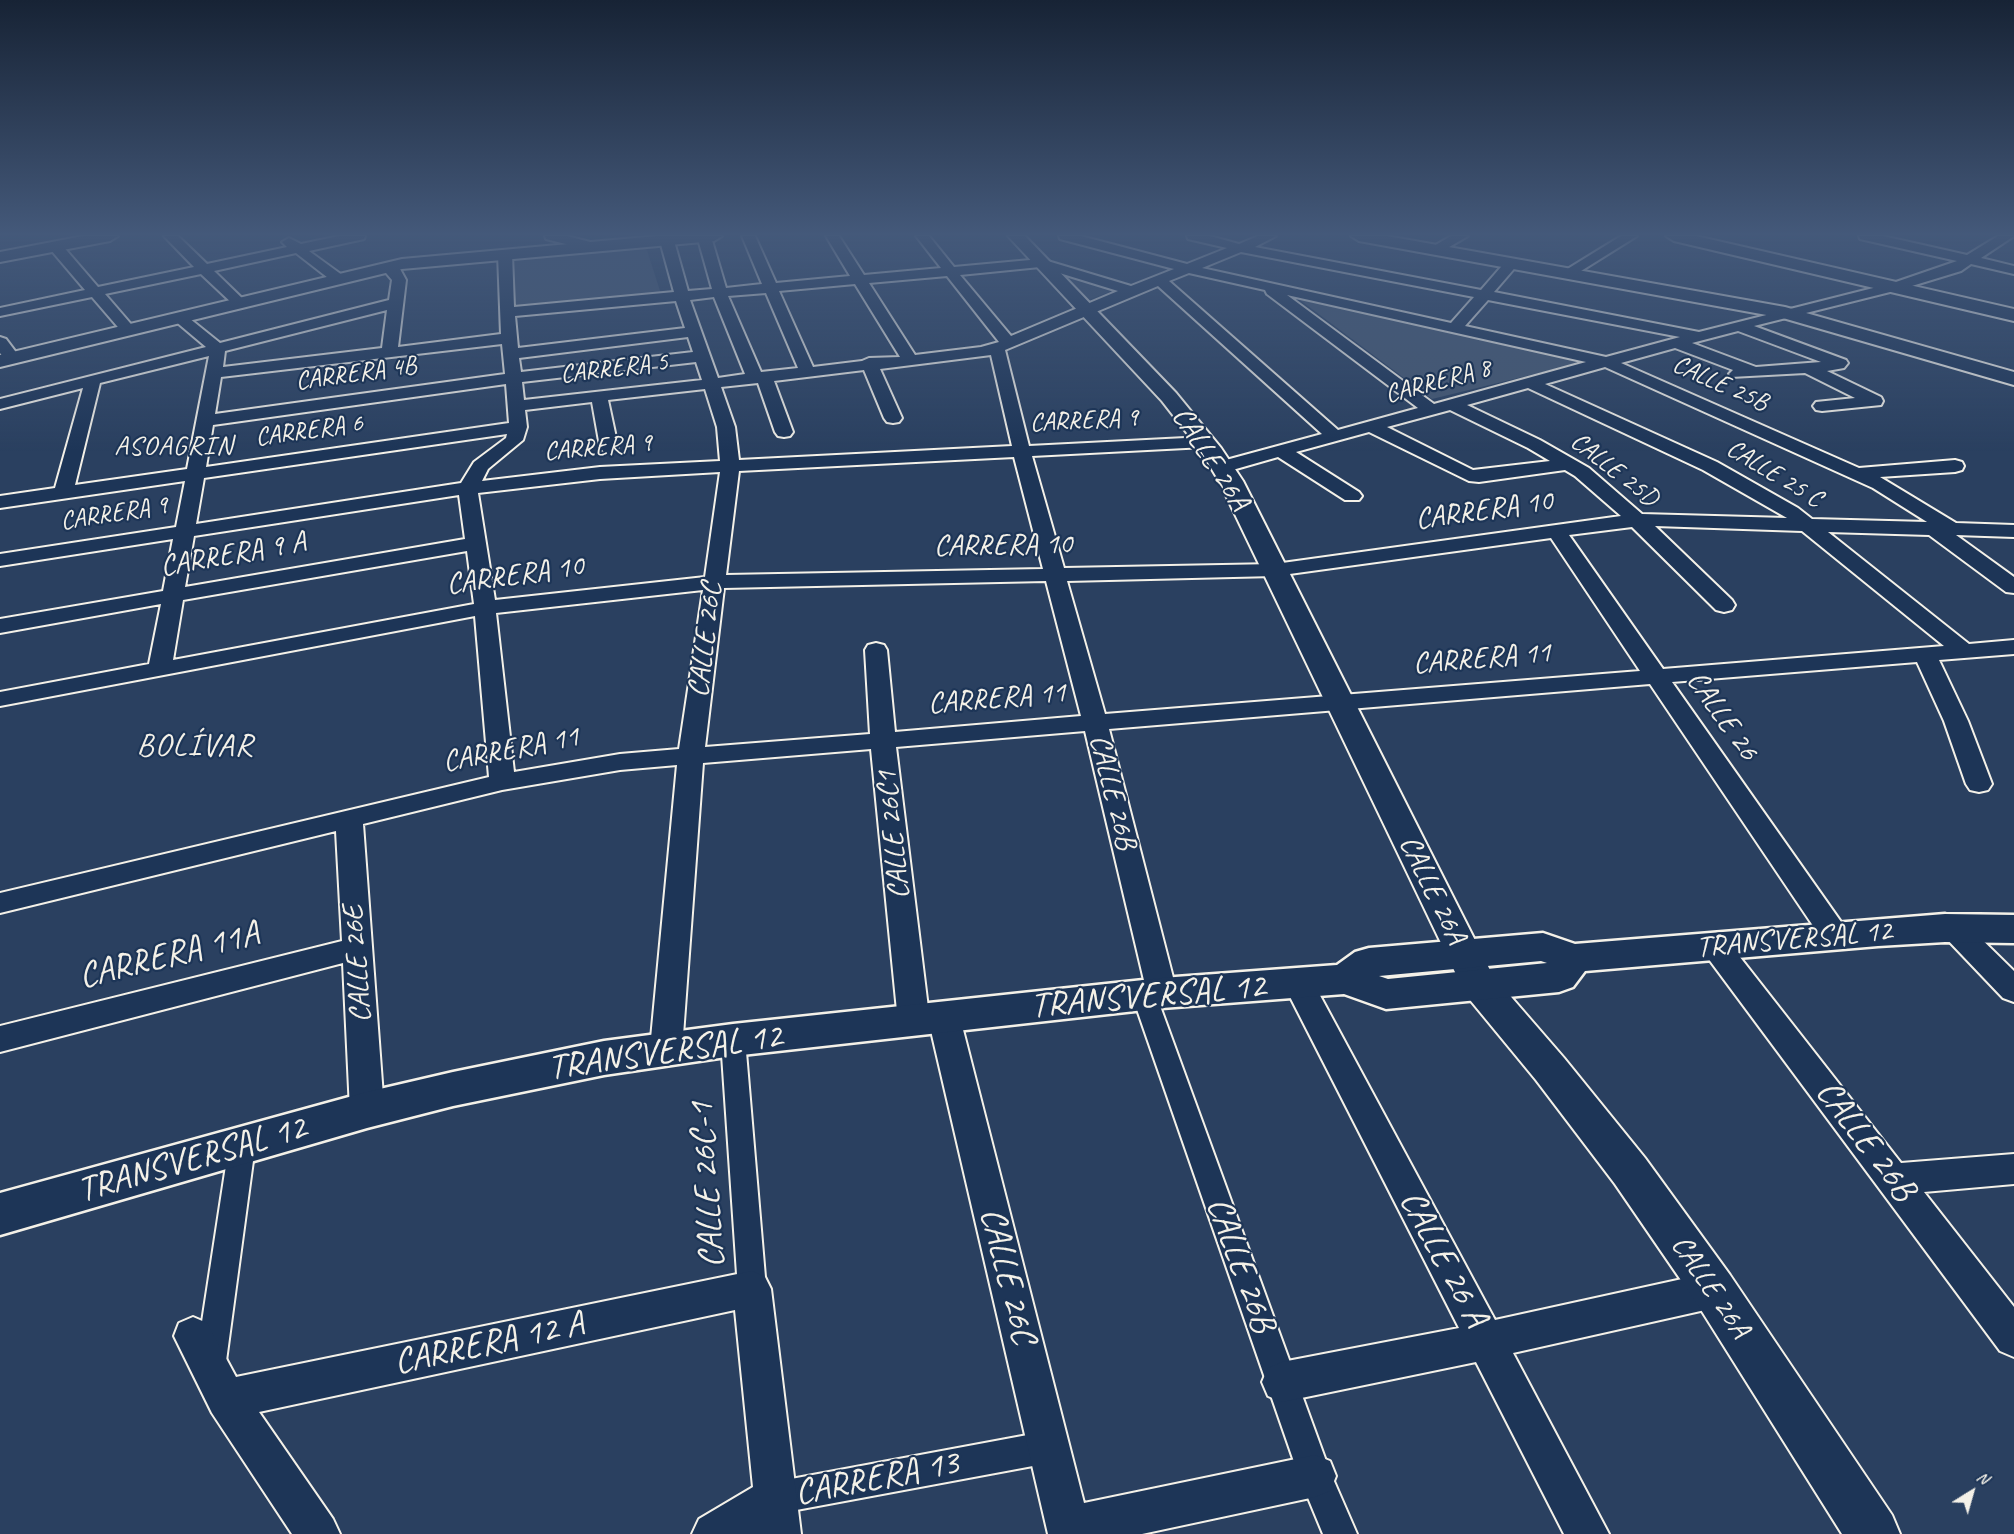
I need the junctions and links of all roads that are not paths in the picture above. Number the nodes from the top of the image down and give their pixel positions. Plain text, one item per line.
1 (21, 308) edge
2 (109, 308) edge
3 (217, 308) edge
4 (378, 308) edge
5 (395, 308) edge
6 (507, 308) edge
7 (558, 308) edge
8 (686, 308) edge
9 (727, 308) edge
10 (779, 308) edge
11 (877, 308) edge
12 (975, 308) edge
13 (1090, 308) edge
14 (1191, 308) edge
15 (1295, 308) edge
16 (1365, 308) edge
17 (1472, 308) edge
18 (1554, 308) edge
19 (1756, 308) edge
20 (1807, 308) edge
21 (1984, 308) edge
22 (1086, 309) junction
23 (0, 312) edge
24 (507, 312) junction
25 (1785, 313) junction
26 (2014, 315) edge
27 (179, 317) junction
28 (1739, 326) junction
29 (1455, 328) junction
30 (128, 330) junction
31 (694, 332) junction
32 (1700, 336) junction
33 (0, 342) edge
34 (1677, 343) junction
35 (511, 346) junction
36 (1003, 346) junction
37 (218, 349) junction
38 (389, 352) junction
39 (703, 356) junction
40 (909, 358) junction
41 (6, 359) edge
42 (1606, 362) junction
43 (868, 363) junction
44 (1808, 368) junction
45 (807, 371) junction
46 (214, 373) junction
47 (759, 377) junction
48 (514, 378) junction
49 (2014, 379) edge
50 (93, 380) junction
51 (713, 383) junction
52 (1530, 383) junction
53 (599, 396) junction
54 (0, 404) edge
55 (1451, 404) junction
56 (516, 406) junction
57 (1822, 406) dead end
58 (1431, 410) junction
59 (893, 418) dead end
60 (205, 421) junction
61 (1371, 426) junction
62 (518, 427) junction
63 (784, 432) dead end
64 (1335, 436) junction
65 (1205, 442) junction
66 (609, 447) dead end
67 (1281, 451) junction
68 (1022, 452) junction
69 (1569, 464) junction
70 (730, 466) junction
71 (1955, 466) dead end
72 (1222, 467) junction
73 (195, 473) junction
74 (1857, 473) junction
75 (468, 488) junction
76 (64, 492) junction
77 (7, 496) edge
78 (1352, 496) dead end
79 (1637, 520) junction
80 (1812, 527) junction
81 (185, 530) junction
82 (1944, 530) junction
83 (1556, 531) junction
84 (2014, 531) edge
85 (476, 543) junction
86 (0, 560) edge
87 (1275, 570) junction
88 (1056, 574) junction
89 (713, 582) junction
90 (2014, 587) edge
91 (173, 596) junction
92 (1724, 605) dead end
93 (485, 608) junction
94 (0, 626) edge
95 (2014, 647) edge
96 (876, 650) dead end
97 (1964, 651) junction
98 (1925, 654) junction
99 (160, 669) junction
100 (1657, 677) junction
101 (0, 699) edge
102 (1340, 703) junction
103 (1095, 722) junction
104 (883, 740) junction
105 (691, 755) junction
106 (502, 782) junction
107 (1979, 784) dead end
108 (349, 819) junction
109 (0, 903) edge
110 (1953, 928) junction
111 (2014, 929) edge
112 (1836, 937) junction
113 (1715, 946) junction
114 (357, 948) junction
115 (1471, 969) junction
116 (1298, 983) junction
117 (2014, 990) edge
118 (1153, 994) junction
119 (929, 1019) junction
120 (0, 1039) edge
121 (733, 1040) junction
122 (666, 1049) junction
123 (367, 1110) junction
124 (242, 1146) junction
125 (2014, 1169) edge
126 (1894, 1179) junction
127 (0, 1214) edge
128 (752, 1289) junction
129 (1714, 1290) junction
130 (2014, 1338) edge
131 (1486, 1341) junction
132 (210, 1367) junction
133 (1282, 1382) junction
134 (1049, 1447) junction
135 (1316, 1476) junction
136 (777, 1516) edge
137 (1070, 1531) edge
138 (318, 1534) edge
139 (714, 1534) edge
140 (1340, 1534) edge
141 (1587, 1534) edge
142 (1873, 1534) edge

1 - 23 street
2 - 30 street
3 - 27 street
4 - 37 street
5 - 38 street
6 - 24 street
7 - 24 street
8 - 31 street, CALLE 26C
9 - 47 street
10 - 45 street
11 - 40 street
12 - 36 street, CALLE 26B
13 - 22 street, CARRERA 5
14 - 64 street
15 - 58 street
16 - 29 street, CALLE 25B
17 - 29 street
18 - 32 street
19 - 25 street
20 - 25 street, CARRERA 8
21 - 26 street
22 - 36 street, CARRERA 5
22 - 65 street, CALLE 26A
24 - 35 street
25 - 28 street, CARRERA 8
25 - 49 street
27 - 30 street
27 - 37 street
28 - 32 street, CARRERA 8
28 - 44 street
29 - 42 street, CALLE 25B
30 - 41 street
31 - 35 street
31 - 39 street, CALLE 26C
32 - 34 street, CARRERA 8
33 - 41 street
34 - 42 street, CARRERA 8
34 - 44 street
35 - 38 street
35 - 48 street
36 - 40 street, CARRERA 5
36 - 68 street, CALLE 26B
37 - 46 street
37 - 50 street
38 - 46 street
39 - 48 street, CARRERA 4B
39 - 51 street, CALLE 26C
40 - 43 street, CARRERA 5
42 - 52 street, CARRERA 8
42 - 74 street, CALLE 25B
43 - 45 street, CARRERA 5
43 - 59 street
44 - 57 street
45 - 47 street, CARRERA 5
46 - 60 street
47 - 51 street, CARRERA 5
47 - 63 street
48 - 56 street
48 - 60 street, CARRERA 4B
50 - 54 street
50 - 76 street
51 - 53 street, CARRERA 5
51 - 70 street, CALLE 26C
52 - 55 street, CARRERA 8
52 - 80 street, CALLE 25 C
53 - 56 street, CARRERA 5
53 - 66 street
55 - 58 street, CARRERA 8
55 - 69 street, CALLE 25D
56 - 62 street
58 - 61 street, CARRERA 8
60 - 73 street
61 - 64 street, CARRERA 8
61 - 69 street
62 - 73 street, CARRERA 6
62 - 75 street
64 - 67 street, CARRERA 8
65 - 68 street, CARRERA 9
65 - 72 street, CALLE 26A
67 - 72 street, CARRERA 8
67 - 78 street
68 - 70 street, CARRERA 9
68 - 88 street, CALLE 26B
69 - 79 street, CALLE 25D
70 - 75 street, CARRERA 9
70 - 89 street, CALLE 26C
71 - 74 street
72 - 87 street, CALLE 26A
73 - 76 street, CARRERA 6
73 - 81 street
74 - 82 street, CALLE 25B
75 - 81 street, CARRERA 9
75 - 85 street
76 - 77 street, CARRERA 6
79 - 80 street, CARRERA 10
79 - 83 street, CARRERA 10
79 - 92 street, CALLE 25D
80 - 82 street, CARRERA 10
80 - 97 street, CALLE 25 C
81 - 86 street, CARRERA 9
81 - 91 street
82 - 84 street, CARRERA 10
82 - 90 street, CALLE 25B
83 - 87 street, CARRERA 10
83 - 100 street, CALLE 26
85 - 91 street, CARRERA 9 A
85 - 93 street
87 - 88 street, CARRERA 10
87 - 102 street, CALLE 26A
88 - 89 street, CARRERA 10
88 - 103 street, CALLE 26B
89 - 93 street, CARRERA 10
89 - 105 street, CALLE 26C
91 - 94 street, CARRERA 9 A
91 - 99 street
93 - 99 street, CARRERA 10
93 - 106 street
95 - 97 street, CARRERA 11
96 - 104 street, CALLE 26C1
97 - 98 street, CARRERA 11
98 - 100 street, CARRERA 11
98 - 107 street
99 - 101 street, CARRERA 10
100 - 102 street, CARRERA 11
100 - 112 street, CALLE 26
102 - 103 street, CARRERA 11
102 - 115 street, CALLE 26A
103 - 104 street, CARRERA 11
103 - 118 street, CALLE 26B
104 - 105 street, CARRERA 11
104 - 119 street, CALLE 26C1
105 - 106 street, CARRERA 11
105 - 122 street, CALLE 26C
106 - 108 street, CARRERA 11
108 - 109 street, CARRERA 11
108 - 114 street, CALLE 26E
110 - 111 main road, TRANSVERSAL 12
110 - 112 main road, TRANSVERSAL 12
110 - 117 street
112 - 113 main road, TRANSVERSAL 12
113 - 115 main road, TRANSVERSAL 12
113 - 126 street, CALLE 26B
114 - 120 street, CARRERA 11A
114 - 123 street, CALLE 26E
115 - 116 main road, TRANSVERSAL 12
115 - 129 street, CALLE 26A
116 - 118 main road, TRANSVERSAL 12
116 - 131 street, CALLE 26 A
118 - 119 main road, TRANSVERSAL 12
118 - 133 street, CALLE 26B
119 - 121 main road, TRANSVERSAL 12
119 - 134 street, CALLE 26C
121 - 122 main road, TRANSVERSAL 12
121 - 128 street, CALLE 26C-1
122 - 123 main road, TRANSVERSAL 12
123 - 124 main road, TRANSVERSAL 12
124 - 127 main road, TRANSVERSAL 12
124 - 132 street
125 - 126 street
126 - 130 street, CALLE 26B
128 - 132 street, CARRERA 12 A
128 - 136 street
129 - 131 street
129 - 142 street, CALLE 26A
131 - 133 street
131 - 141 street, CALLE 26 A
132 - 138 street
133 - 135 street, CALLE 26B
134 - 136 street, CARRERA 13
134 - 137 street, CALLE 26C
135 - 137 street
135 - 140 street, CALLE 26B
136 - 139 street, CARRERA 13

